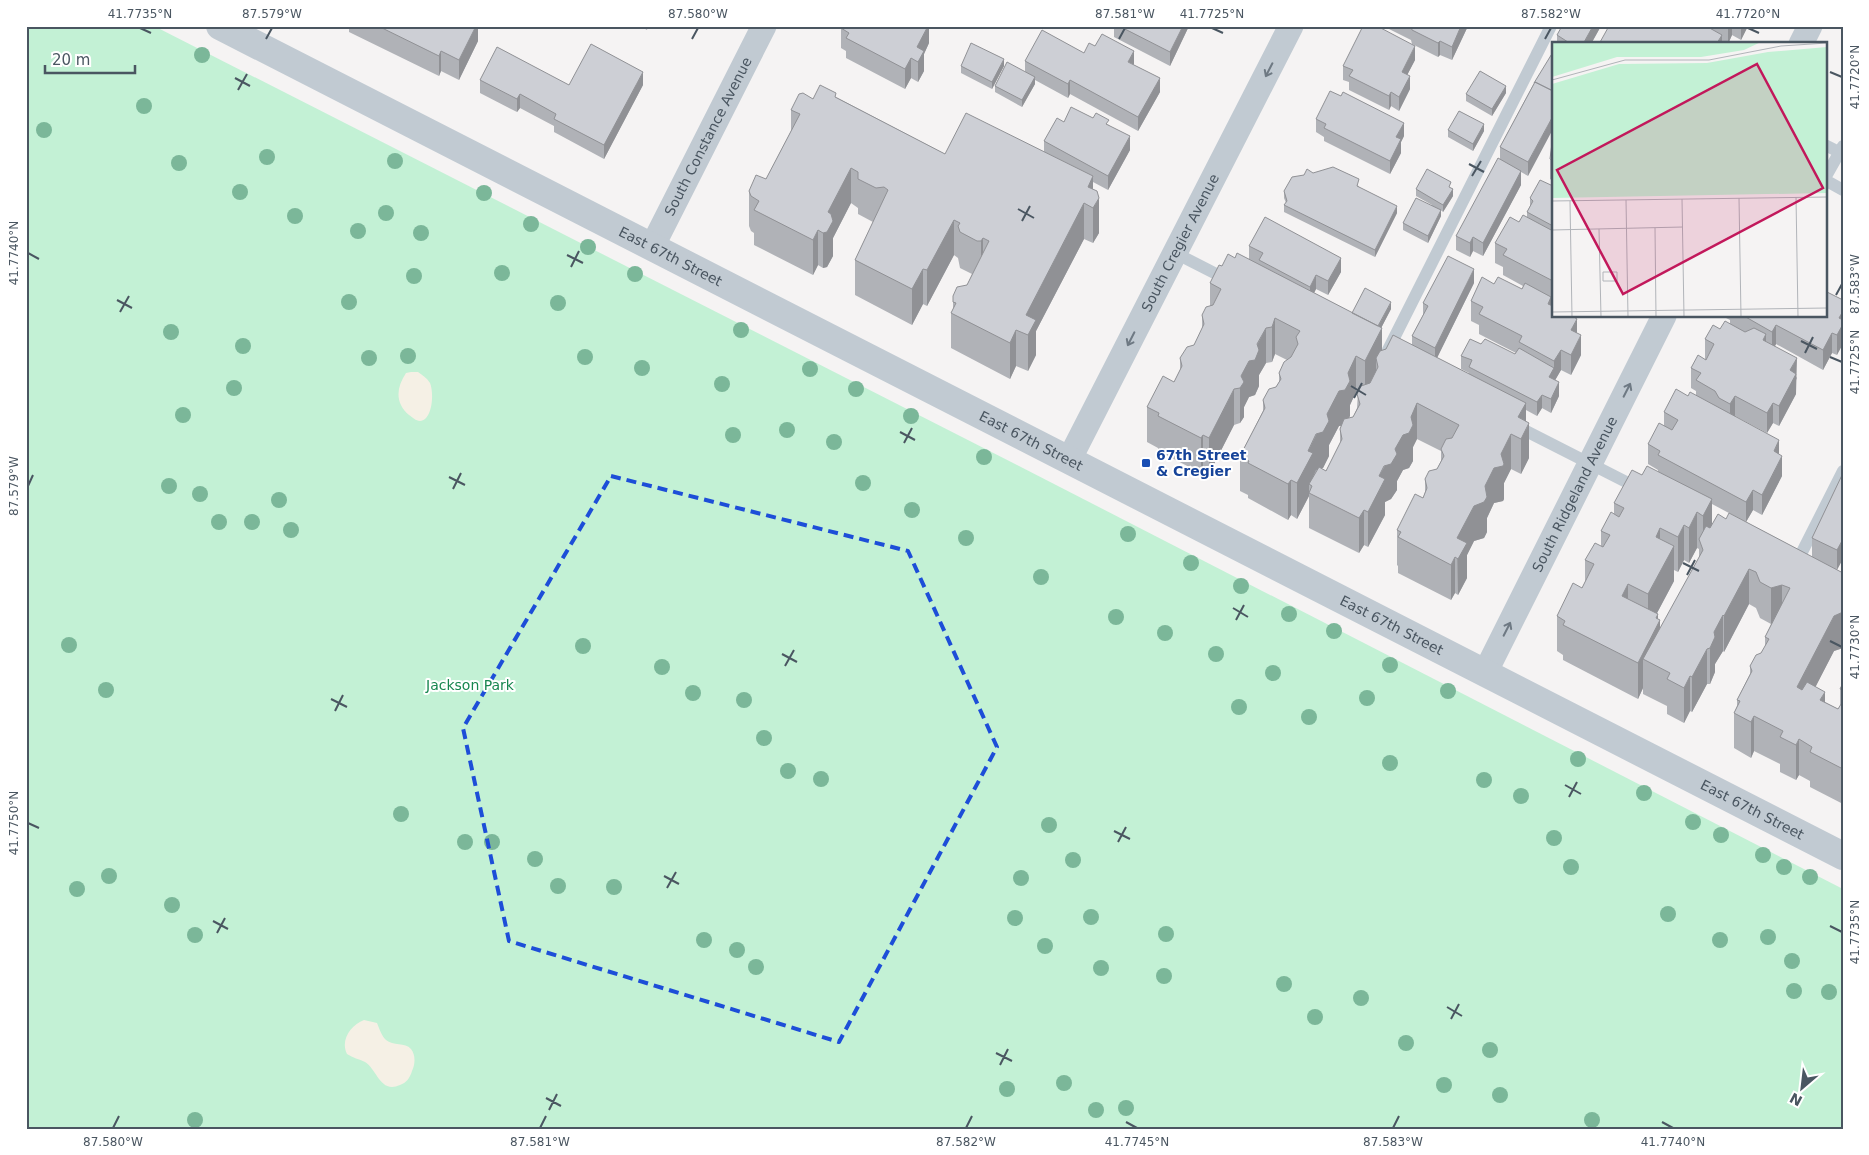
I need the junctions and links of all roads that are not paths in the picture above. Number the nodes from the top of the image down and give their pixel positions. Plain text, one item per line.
1 (764, 26) edge
2 (1291, 26) edge
3 (1551, 26) edge
4 (1810, 26) edge
5 (234, 29) edge
6 (1802, 42) edge
7 (1826, 145) edge
8 (1841, 149) edge
9 (1826, 177) edge
10 (1826, 180) edge
11 (1843, 190) edge
12 (652, 247) junction
13 (1175, 253) junction
14 (1244, 288) edge
15 (1663, 318) edge
16 (1383, 358) edge
17 (1504, 420) edge
18 (1069, 460) junction
19 (1590, 464) junction
20 (1843, 471) edge
21 (1654, 496) edge
22 (1794, 568) edge
23 (1485, 673) junction
24 (1843, 856) edge

1 - 12 street, South Constance Avenue
2 -> 13 street, South Cregier Avenue
3 - 16 lane
4 - 6 street
5 - 12 street, East 67th Street
7 - 8 lane
8 - 9 lane
10 - 11 lane
12 - 18 street, East 67th Street
13 - 14 lane
13 -> 18 street, South Cregier Avenue
19 -> 15 street, South Ridgeland Avenue
17 - 19 lane
18 - 23 street, East 67th Street
19 - 21 lane
23 -> 19 street, South Ridgeland Avenue
20 - 22 lane
23 - 24 street, East 67th Street

